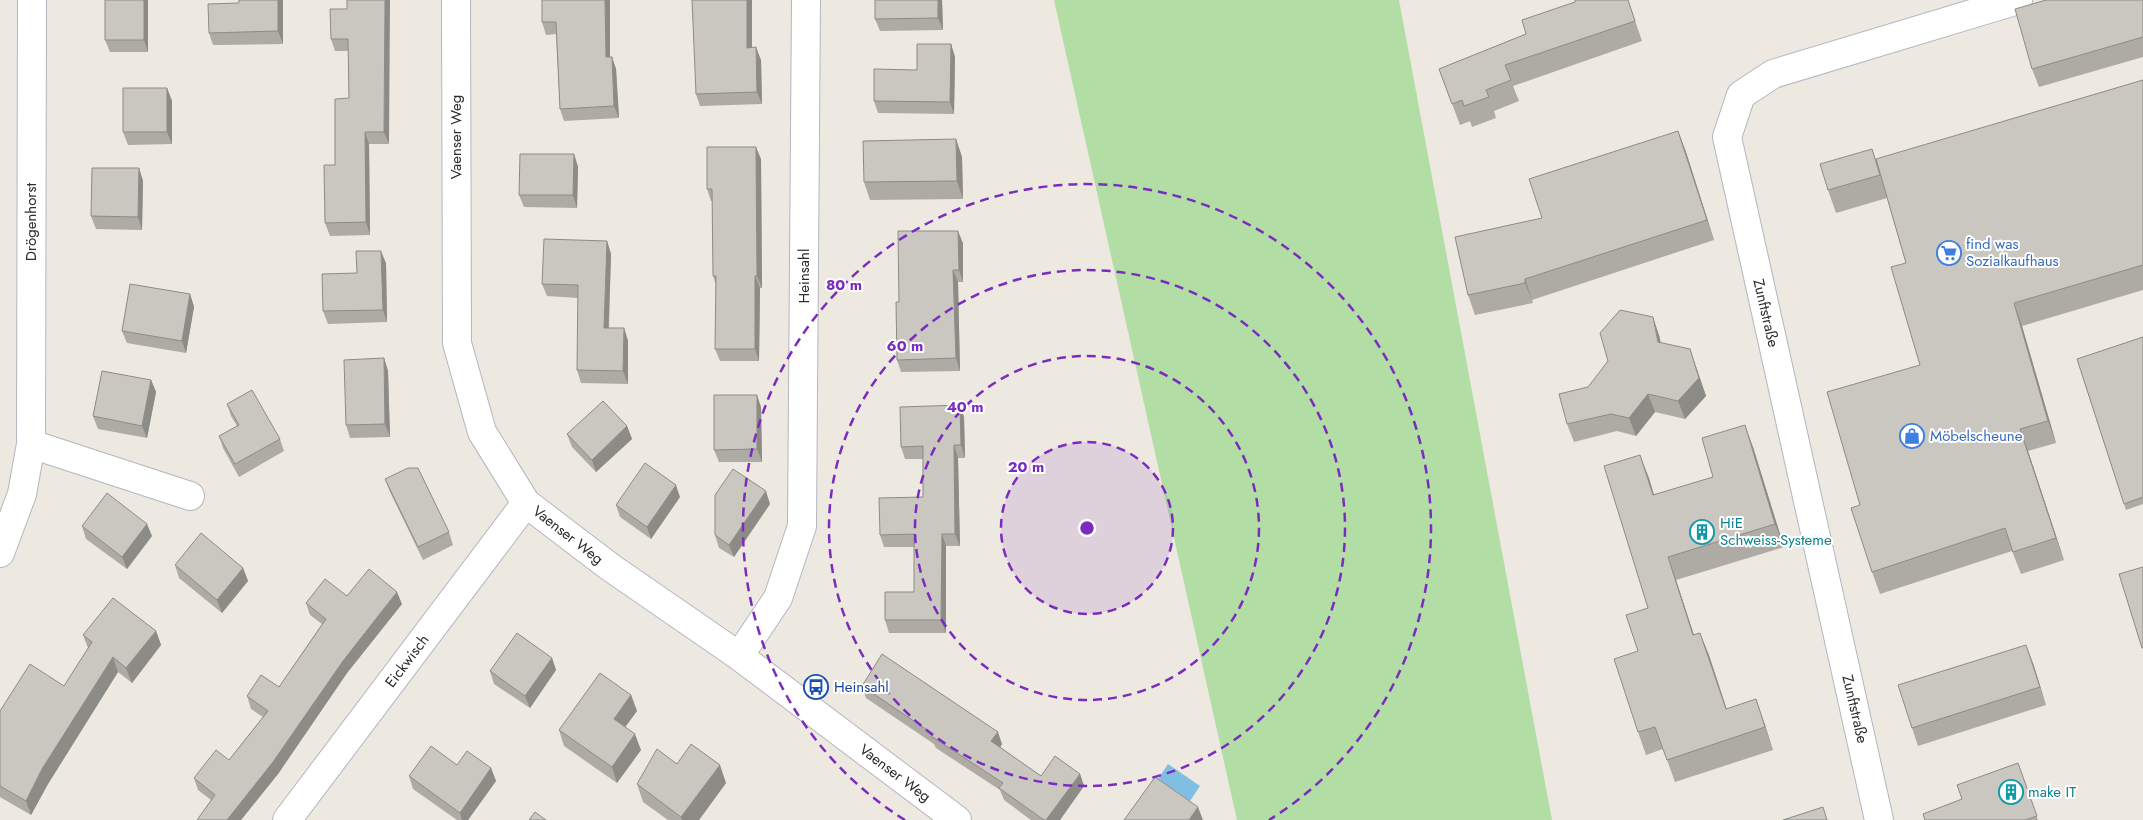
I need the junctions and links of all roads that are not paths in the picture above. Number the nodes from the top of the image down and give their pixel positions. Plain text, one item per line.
1 (32, 0) edge
2 (456, 0) edge
3 (806, 0) edge
4 (2018, 0) edge
5 (31, 444) junction
6 (190, 496) dead end
7 (526, 503) junction
8 (0, 553) edge
9 (738, 656) junction
10 (287, 820) edge
11 (956, 820) edge
12 (1879, 820) edge

1 - 5 street, Drögenhorst
2 - 7 street, Vaenser Weg
3 - 9 street, Heinsahl
4 - 12 street, Zunftstraße
5 - 6 street
5 - 8 street, Drögenhorst
7 - 9 street, Vaenser Weg
7 - 10 street, Eickwisch
9 - 11 street, Vaenser Weg

